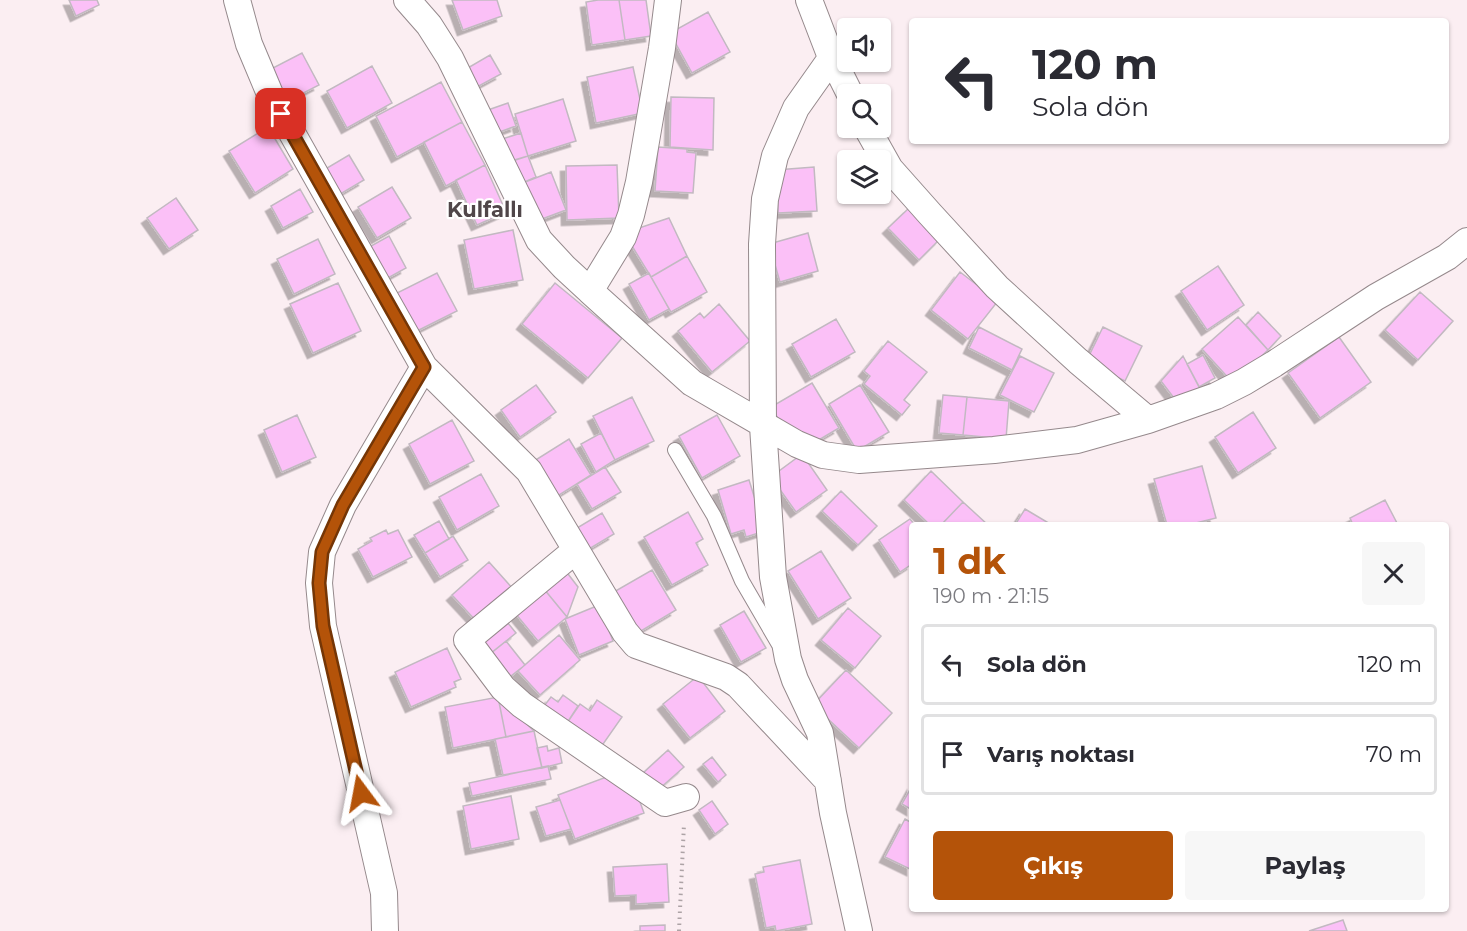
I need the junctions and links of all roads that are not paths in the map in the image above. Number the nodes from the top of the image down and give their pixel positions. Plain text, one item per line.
1 (237, 0) edge
2 (406, 0) edge
3 (668, 0) edge
4 (809, 0) edge
5 (832, 57) junction
6 (845, 84) edge
7 (873, 138) edge
8 (1467, 241) edge
9 (590, 291) junction
10 (424, 367) junction
11 (1148, 420) junction
12 (763, 426) junction
13 (675, 450) dead end
14 (576, 550) junction
15 (788, 658) junction
16 (828, 782) junction
17 (686, 797) road end
18 (385, 931) edge
19 (859, 931) edge

1 - 10 street
2 - 9 street
3 - 9 street
4 - 5 street
5 - 6 street
5 - 12 street
7 - 11 street
8 - 11 street
9 - 12 street
10 - 14 street
10 - 18 street
11 - 12 street
12 - 15 street
13 - 15 lane
14 - 16 street
14 - 17 street
15 - 16 street
16 - 19 street

